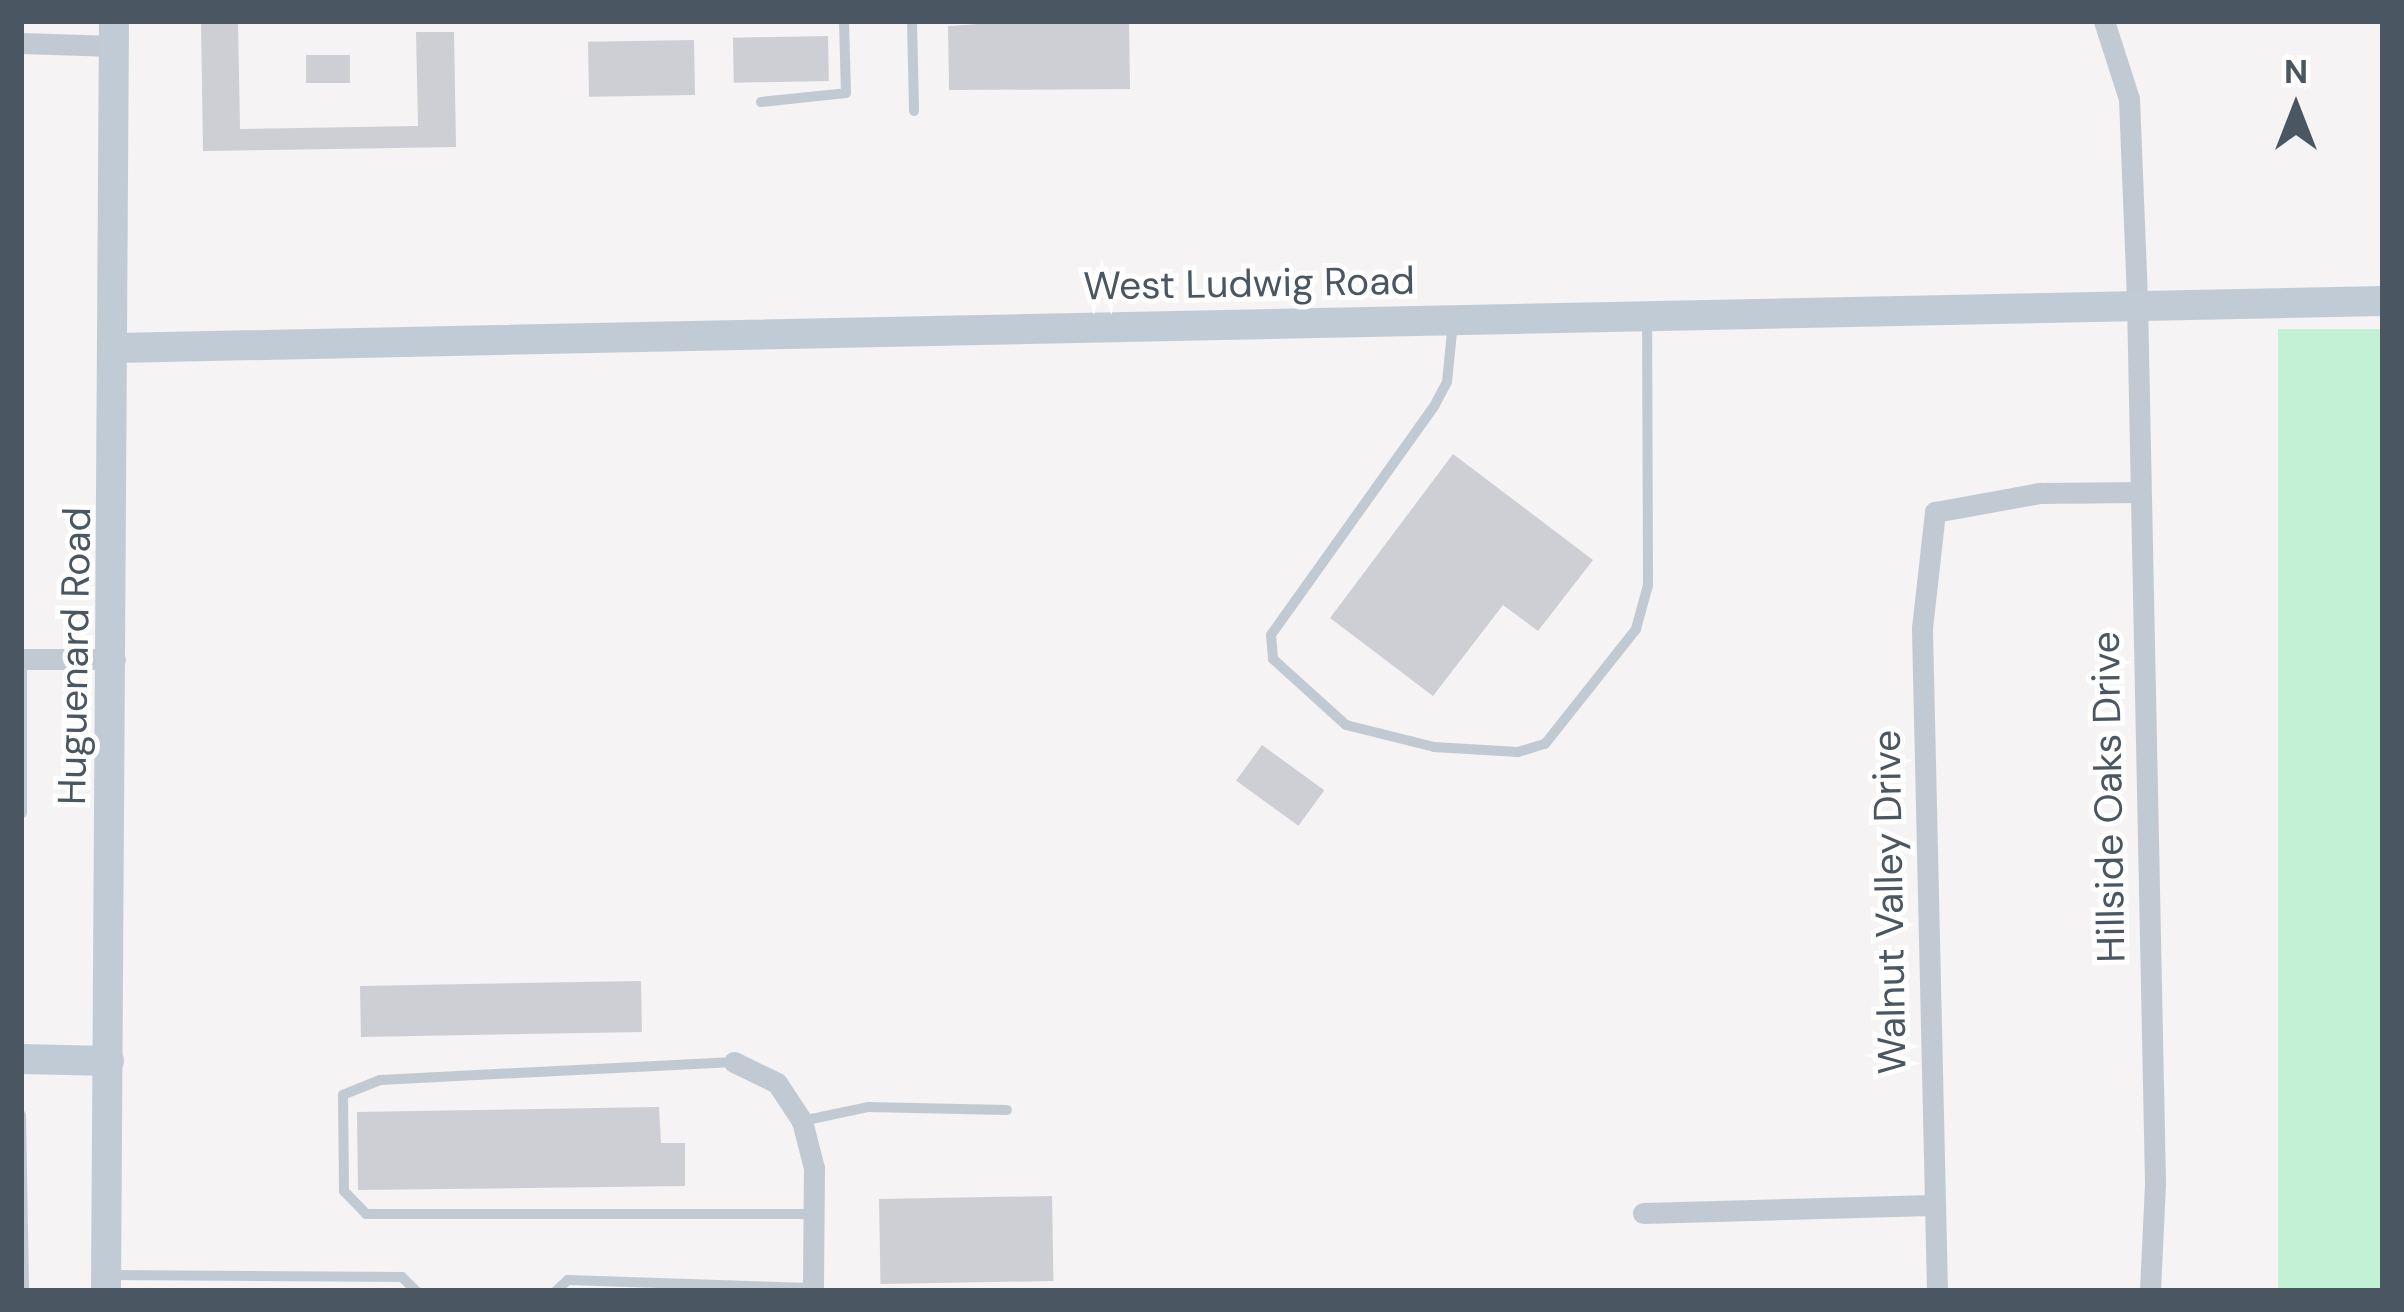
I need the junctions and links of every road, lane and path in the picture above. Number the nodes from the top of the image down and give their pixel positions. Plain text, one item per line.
1 (844, 21) edge
2 (912, 21) edge
3 (2104, 21) edge
4 (114, 33) edge
5 (21, 43) edge
6 (761, 102) dead end
7 (914, 111) dead end
8 (2137, 301) junction
9 (2383, 301) edge
10 (1647, 316) junction
11 (1453, 319) junction
12 (116, 348) junction
13 (2138, 492) junction
14 (21, 659) edge
15 (115, 659) junction
16 (22, 813) edge
17 (21, 1060) edge
18 (109, 1061) junction
19 (734, 1062) joint
20 (1007, 1110) dead end
21 (21, 1115) edge
22 (802, 1121) junction
23 (1931, 1205) junction
24 (1643, 1213) dead end
25 (814, 1214) junction
26 (106, 1283) edge
27 (813, 1289) edge
28 (24, 1291) edge
29 (416, 1291) edge
30 (556, 1291) edge
31 (1936, 1291) edge
32 (2150, 1291) edge

1 - 6 lane
2 - 7 lane
3 - 8 street, Hillside Oaks Drive
4 - 5 street
4 - 12 main road, Huguenard Road
8 - 9 main road, West Ludwig Road
8 - 10 main road, West Ludwig Road
8 - 13 street, Hillside Oaks Drive
10 - 11 main road, West Ludwig Road
10 - 11 lane
11 - 12 main road, West Ludwig Road
12 - 15 main road, Huguenard Road
13 - 23 street, Walnut Valley Drive
13 - 32 street, Hillside Oaks Drive
14 - 15 street
14 - 16 lane
15 - 18 main road, Huguenard Road
17 - 18 main road
18 - 26 main road, Huguenard Road
19 - 22 street
19 - 25 lane
20 - 22 lane
21 - 28 lane
22 - 25 street
23 - 24 street
23 - 31 street, Walnut Valley Drive
25 - 27 street
26 - 29 lane
27 - 30 lane

